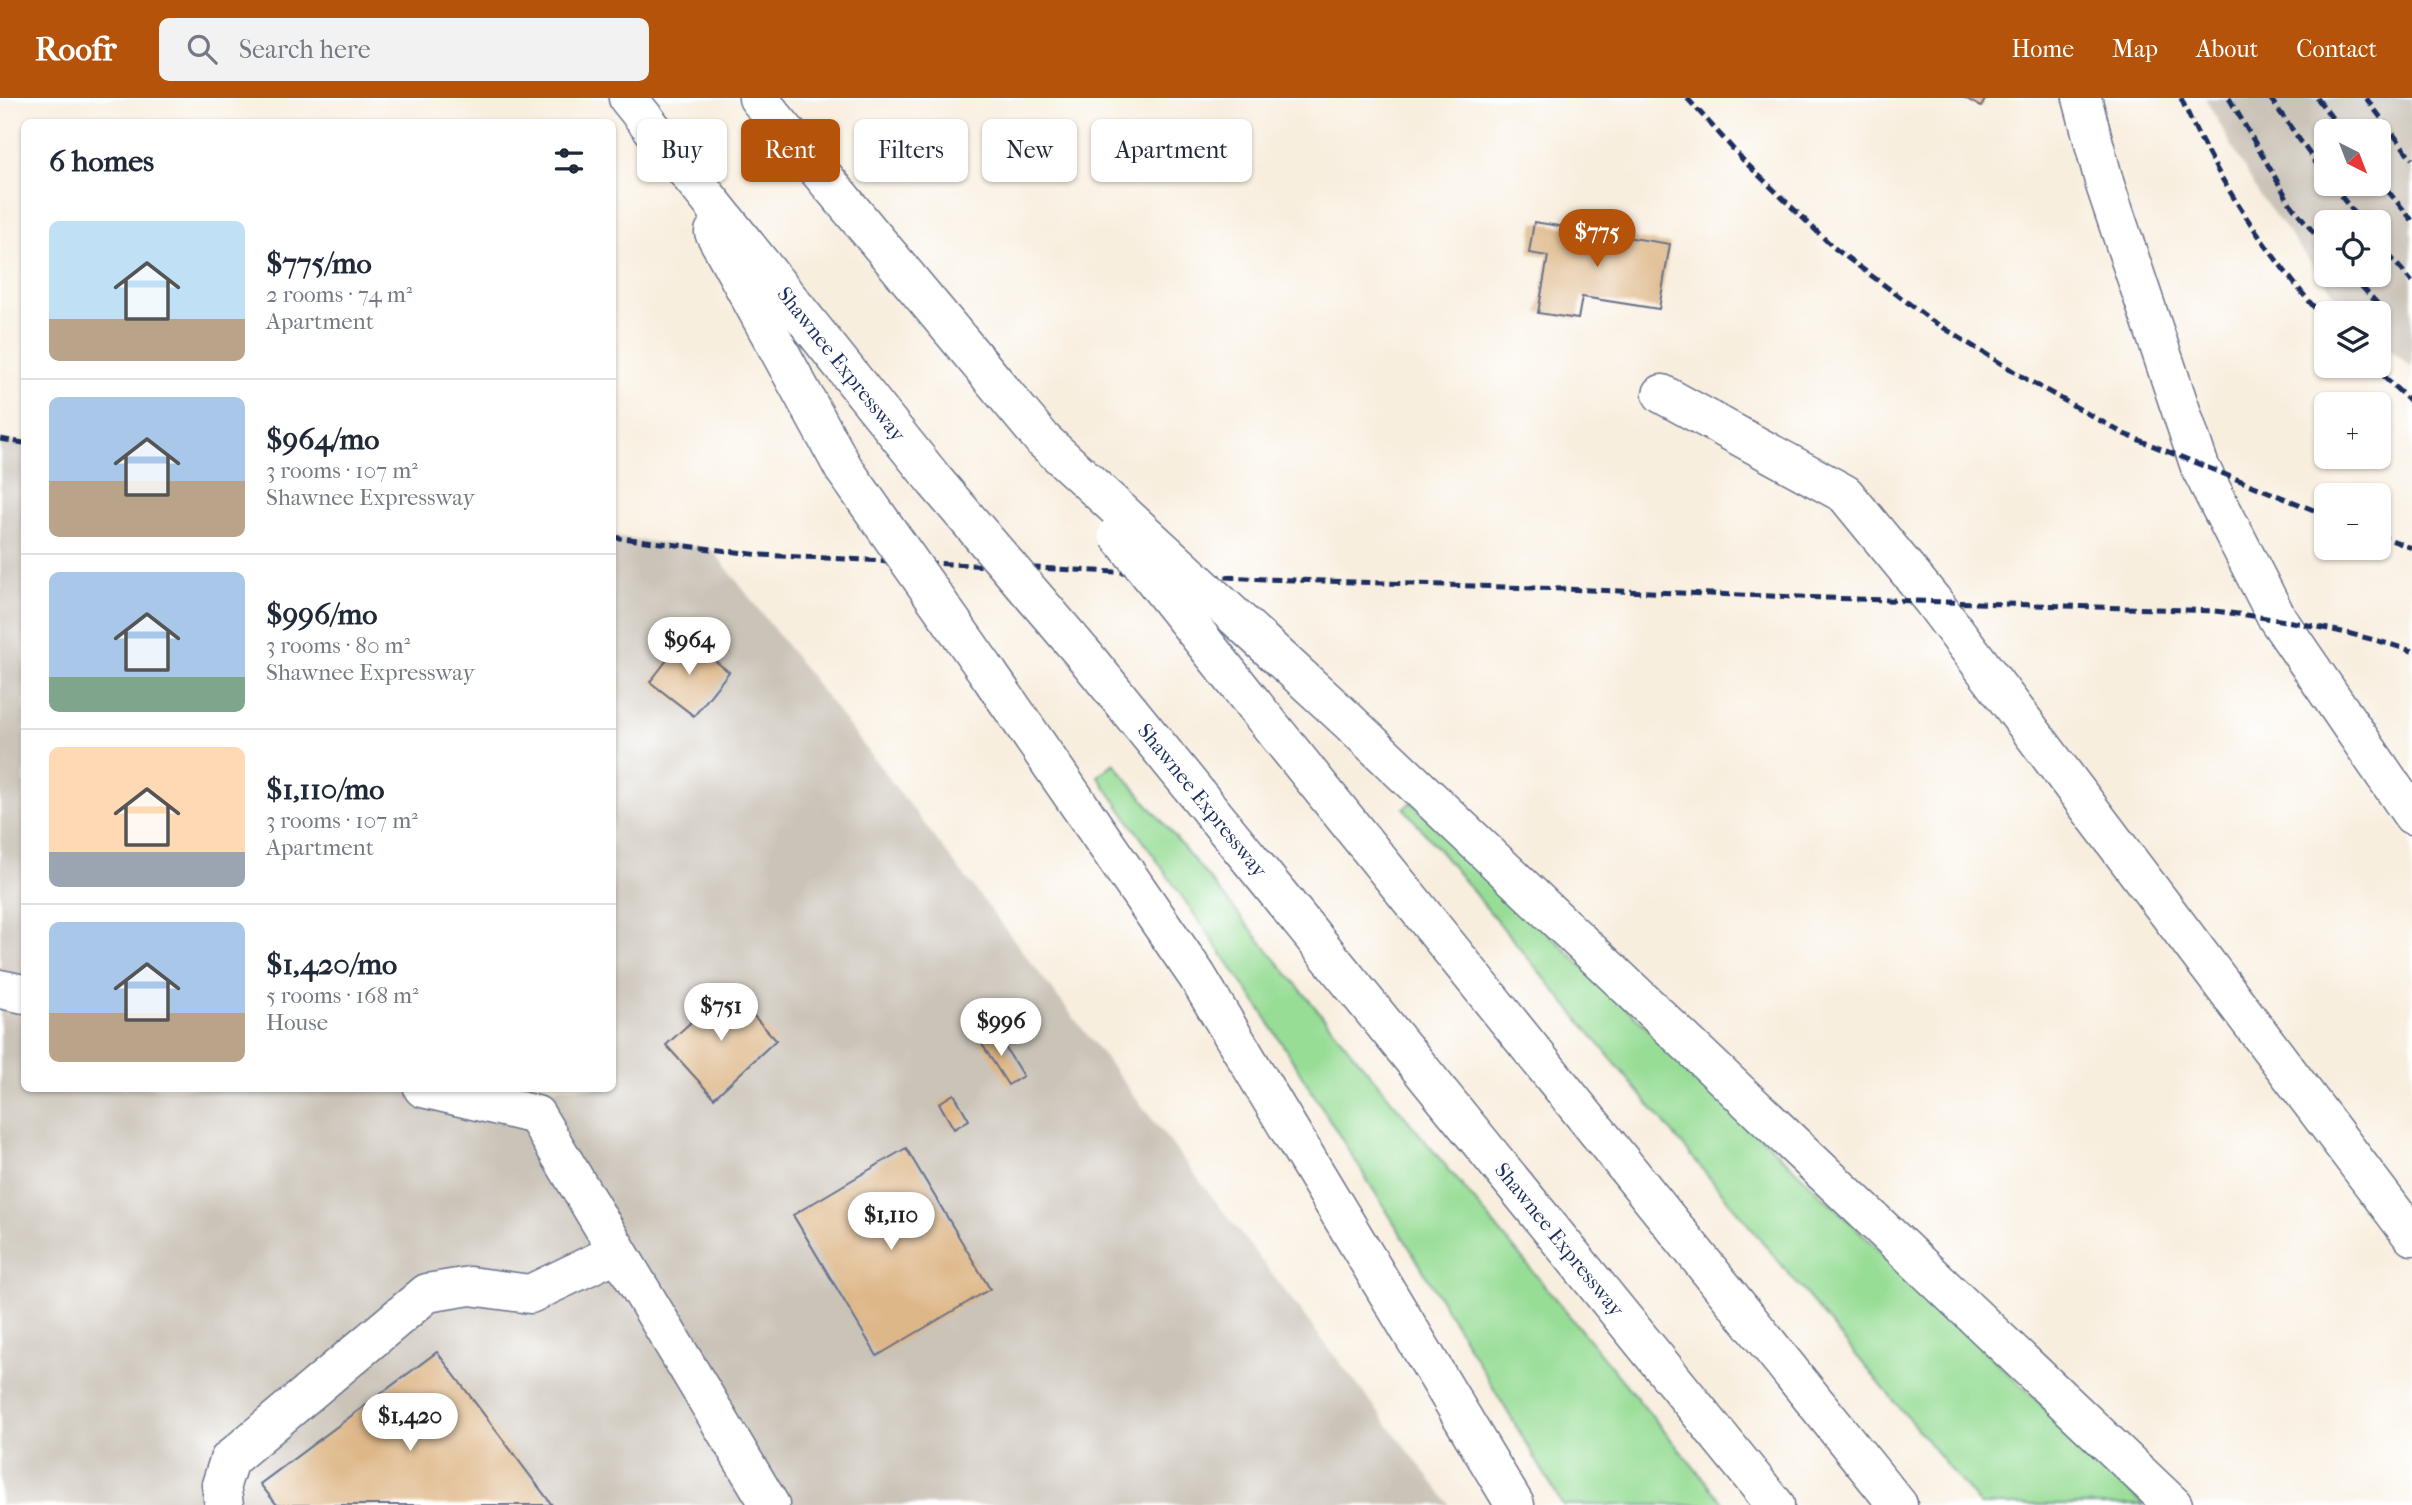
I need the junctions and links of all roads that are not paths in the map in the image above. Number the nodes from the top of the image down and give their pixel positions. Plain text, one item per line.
1 (628, 98) edge
2 (758, 98) edge
3 (2082, 98) edge
4 (646, 119) edge
5 (686, 182) edge
6 (697, 182) edge
7 (1661, 394) dead end
8 (1043, 440) junction
9 (2412, 815) edge
10 (0, 989) edge
11 (21, 993) edge
12 (440, 1092) edge
13 (2412, 1236) edge
14 (618, 1252) junction
15 (224, 1505) edge
16 (770, 1505) edge
17 (1515, 1505) edge
18 (1775, 1505) edge
19 (1898, 1505) edge
20 (2173, 1505) edge

1 - 4 main road, Shawnee Expressway
2 - 8 main road
3 - 9 main road
5 - 17 main road, bridge
6 - 18 main road, Shawnee Expressway, bridge
7 - 13 main road
8 - 19 main road, bridge
8 - 20 main road, bridge
10 - 11 main road
12 - 14 main road
14 - 15 main road
14 - 16 main road

